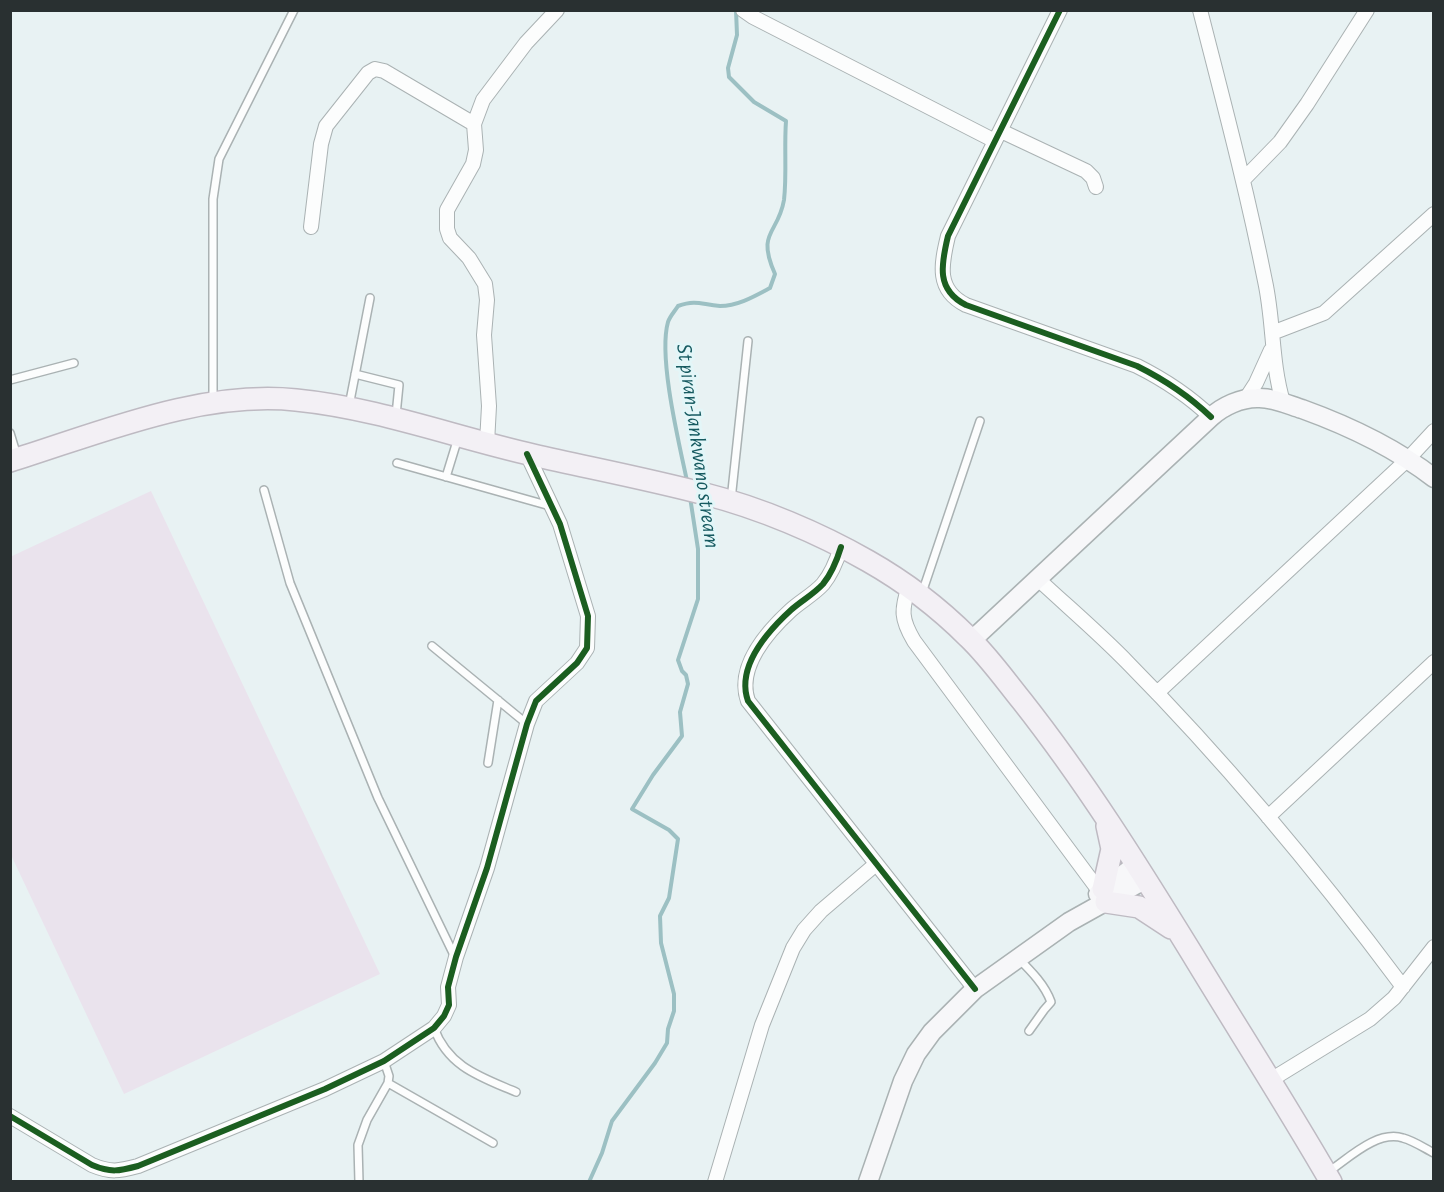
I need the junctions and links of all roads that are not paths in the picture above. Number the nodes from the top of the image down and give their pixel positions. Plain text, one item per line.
1 (294, 10) edge
2 (557, 10) edge
3 (1060, 10) edge
4 (1200, 10) edge
5 (1367, 10) edge
6 (748, 14) edge
7 (474, 124) junction
8 (998, 136) junction
9 (1243, 180) junction
10 (1096, 187) dead end
11 (1434, 214) edge
12 (310, 227) dead end
13 (370, 298) dead end
14 (1272, 339) junction
15 (748, 341) dead end
16 (74, 363) dead end
17 (355, 374) junction
18 (10, 380) edge
19 (1245, 400) junction
20 (1283, 402) junction
21 (213, 403) junction
22 (349, 408) junction
23 (1211, 417) junction
24 (395, 420) junction
25 (980, 421) dead end
26 (1434, 431) edge
27 (10, 433) edge
28 (459, 436) junction
29 (487, 443) junction
30 (527, 454) junction
31 (1407, 459) junction
32 (14, 460) edge
33 (397, 463) dead end
34 (446, 477) junction
35 (1434, 478) edge
36 (264, 490) dead end
37 (731, 502) junction
38 (552, 506) junction
39 (841, 547) junction
40 (1038, 579) junction
41 (915, 591) junction
42 (972, 640) junction
43 (432, 646) dead end
44 (1434, 662) edge
45 (1157, 693) junction
46 (498, 700) junction
47 (527, 724) junction
48 (488, 763) dead end
49 (1101, 808) junction
50 (1268, 817) junction
51 (876, 864) junction
52 (1141, 872) junction
53 (1103, 894) junction
54 (1180, 934) junction
55 (1434, 946) edge
56 (456, 957) junction
57 (1018, 958) junction
58 (1403, 987) junction
59 (975, 989) junction
60 (434, 1028) junction
61 (1029, 1031) dead end
62 (384, 1061) junction
63 (1269, 1081) junction
64 (388, 1083) junction
65 (516, 1092) dead end
66 (10, 1116) edge
67 (494, 1143) dead end
68 (1434, 1153) edge
69 (1324, 1179) edge
70 (359, 1182) edge
71 (715, 1182) edge
72 (868, 1182) edge

1 - 21 lane
2 - 7 street
3 - 8 street
4 - 9 street
5 - 9 street
6 - 8 street
7 - 12 street
7 - 29 street
8 - 10 street
8 - 23 street
9 - 14 street
11 - 14 street
13 - 17 lane
14 - 19 street
14 - 20 street
15 - 37 lane
16 - 18 lane
17 - 22 lane
17 - 24 lane
19 - 20 street
19 - 23 street
20 - 31 street
21 - 22 main road
21 - 32 main road
22 - 24 main road
23 - 40 street
24 - 28 main road
25 - 41 lane
26 - 31 street
27 - 32 lane
28 - 29 main road
28 - 34 lane
29 - 30 main road
30 - 37 main road
30 - 38 street
31 - 35 street
31 - 45 street
33 - 34 lane
34 - 38 lane
36 - 56 lane
37 - 39 main road
38 - 47 street
39 - 41 main road
39 - 51 street
40 - 42 street
40 - 45 street
41 - 42 main road
41 - 53 street
42 - 49 main road
43 - 46 lane
44 - 50 street
45 - 50 street
46 - 47 lane
46 - 48 lane
47 - 56 street
49 - 52 main road
49 - 53 main road
50 - 58 street
51 - 59 street
51 - 71 street
52 - 53 street
52 - 54 main road
53 - 54 main road
53 - 57 street
54 - 63 main road
55 - 58 street
56 - 60 street
57 - 59 street
57 - 61 lane
58 - 63 street
59 - 72 street
60 - 62 street
60 - 65 lane
62 - 64 lane
62 - 66 street
63 - 69 main road
64 - 67 lane
64 - 70 lane
68 - 69 lane

